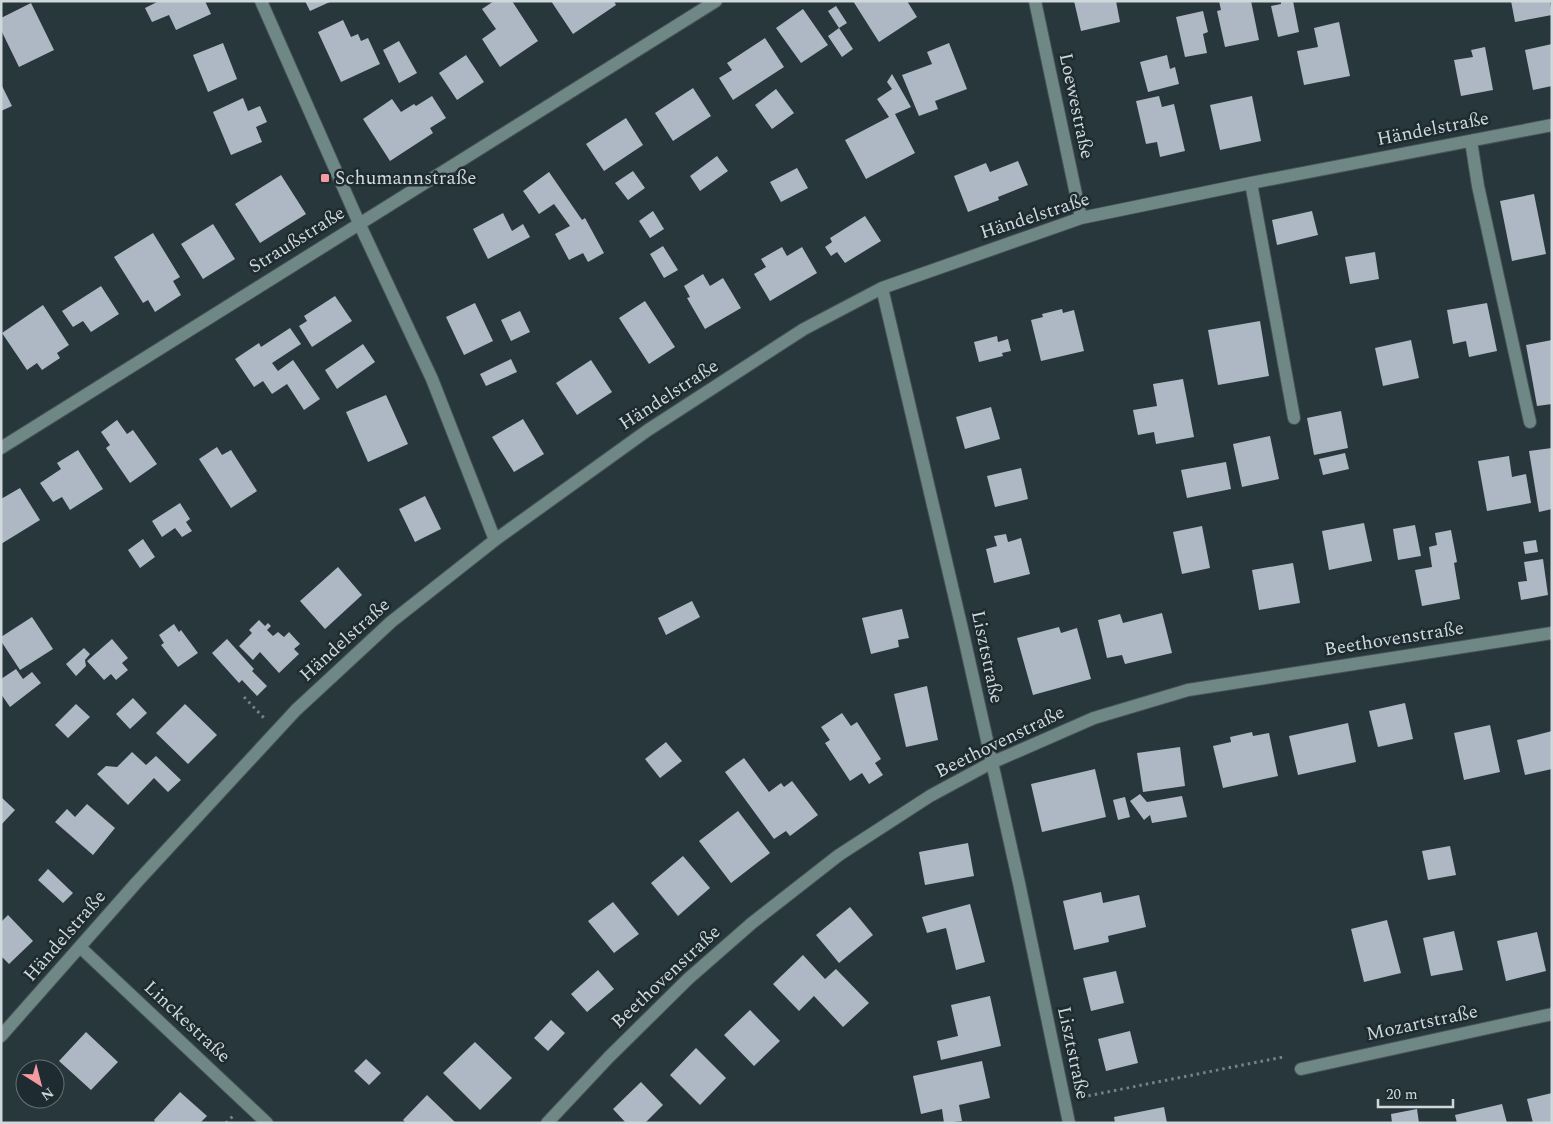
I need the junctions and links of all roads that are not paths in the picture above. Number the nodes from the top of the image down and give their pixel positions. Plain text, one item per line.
1 (261, 1) edge
2 (716, 1) edge
3 (1035, 1) edge
4 (1552, 125) edge
5 (1471, 141) junction
6 (1251, 183) junction
7 (1081, 218) junction
8 (359, 223) junction
9 (882, 288) junction
10 (1294, 418) dead end
11 (1530, 422) dead end
12 (1, 448) edge
13 (495, 540) junction
14 (1552, 633) edge
15 (991, 762) junction
16 (80, 948) junction
17 (1552, 1014) edge
18 (1, 1036) edge
19 (1301, 1069) dead end
20 (268, 1123) edge
21 (547, 1123) edge
22 (1069, 1123) edge

1 - 8 street
2 - 8 street, Straußstraße
3 - 7 street, Loewestraße
4 - 5 street, Händelstraße
5 - 6 street, Händelstraße
5 - 11 street
6 - 7 street, Händelstraße
6 - 10 street
7 - 9 street, Händelstraße
8 - 12 street, Straußstraße
8 - 13 street
9 - 13 street, Händelstraße
9 - 15 street, Lisztstraße
13 - 16 street, Händelstraße
14 - 15 street, Beethovenstraße
15 - 21 street, Beethovenstraße
15 - 22 street, Lisztstraße
16 - 18 street, Händelstraße
16 - 20 street, Linckestraße
17 - 19 street, Mozartstraße

